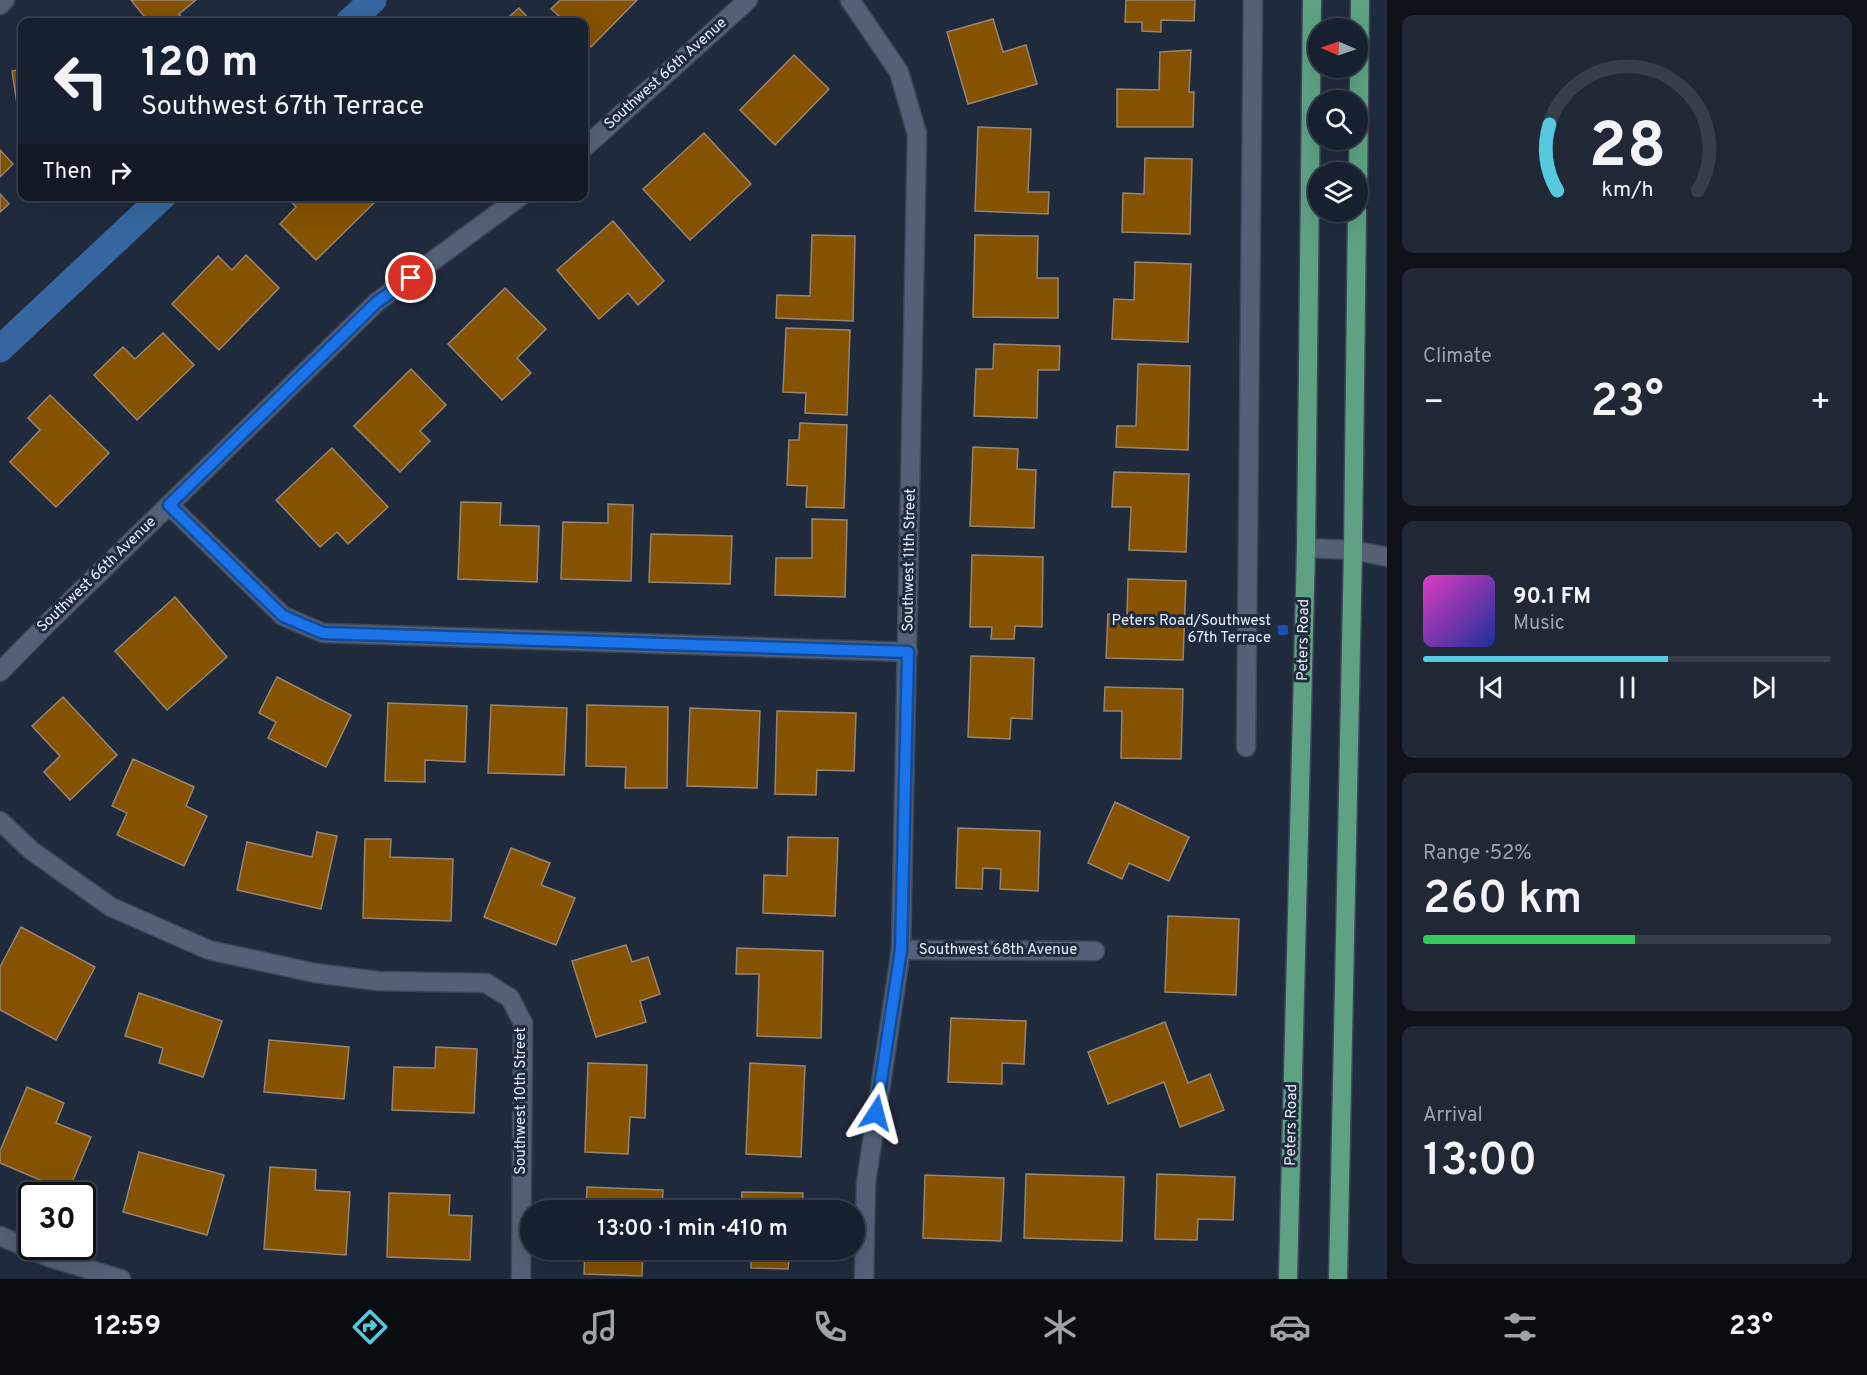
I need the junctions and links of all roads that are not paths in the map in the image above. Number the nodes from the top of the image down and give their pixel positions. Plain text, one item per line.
1 (5, 0) edge
2 (748, 0) edge
3 (850, 0) edge
4 (1253, 0) edge
5 (1312, 0) edge
6 (1360, 0) edge
7 (0, 5) edge
8 (588, 144) edge
9 (1358, 162) edge
10 (514, 201) edge
11 (1357, 222) edge
12 (169, 505) junction
13 (1306, 548) junction
14 (1353, 550) junction
15 (1387, 557) edge
16 (908, 652) junction
17 (0, 672) edge
18 (1246, 747) dead end
19 (0, 821) edge
20 (901, 950) junction
21 (1095, 951) dead end
22 (0, 1236) edge
23 (121, 1279) edge
24 (521, 1279) edge
25 (864, 1279) edge
26 (1288, 1279) edge
27 (1338, 1279) edge

1 - 7 street
2 - 8 street, Southwest 66th Avenue
3 - 16 street, Southwest 11th Street
4 - 18 street
5 - 13 main road, Peters Road
6 - 9 main road
10 - 12 street, Southwest 66th Avenue
11 - 14 main road
12 - 16 street
12 - 17 street, Southwest 66th Avenue
13 - 14 street
13 - 26 main road, Peters Road
14 - 15 street
14 - 27 main road
16 - 20 street, Southwest 11th Street
19 - 24 street, Southwest 10th Street
20 - 21 street, Southwest 68th Avenue
20 - 25 street, Southwest 11th Street
22 - 23 street

